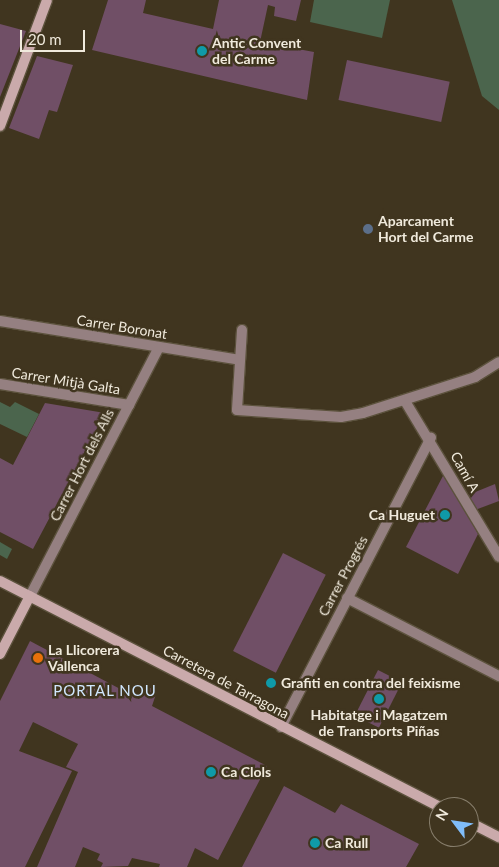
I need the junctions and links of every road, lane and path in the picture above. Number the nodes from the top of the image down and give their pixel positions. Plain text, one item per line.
1 (47, 0) edge
2 (0, 126) edge
3 (0, 321) edge
4 (242, 330) dead end
5 (159, 347) junction
6 (240, 360) junction
7 (499, 362) edge
8 (0, 384) edge
9 (405, 401) junction
10 (129, 405) junction
11 (431, 438) junction
12 (499, 557) edge
13 (0, 581) edge
14 (30, 596) junction
15 (347, 598) junction
16 (0, 654) edge
17 (499, 676) edge
18 (281, 727) junction
19 (429, 802) edge
20 (479, 827) edge
21 (499, 837) edge

1 - 2 main road
3 - 5 street, Carrer Boronat
4 - 6 street
5 - 6 street, Carrer Boronat
5 - 10 street, Carrer Hort dels Alls
6 - 9 street
7 - 9 street
8 - 10 street, Carrer Mitjà Galta
9 - 11 street, Camí A
10 - 14 street, Carrer Hort dels Alls
11 - 12 street, Camí A
11 - 15 street, Carrer Progrés
13 - 14 main road, Carretera de Tarragona
14 - 16 main road
14 - 18 main road, Carretera de Tarragona
15 - 17 street
15 - 18 street, Carrer Progrés
18 - 19 main road, Carretera de Tarragona
20 - 21 main road

